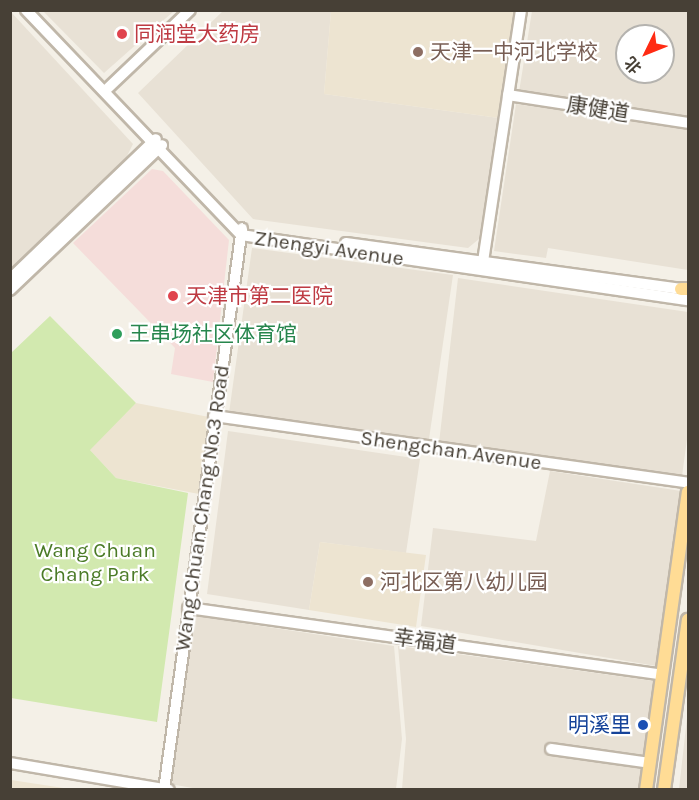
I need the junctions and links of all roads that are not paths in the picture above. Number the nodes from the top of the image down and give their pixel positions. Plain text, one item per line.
1 (26, 10) edge
2 (34, 10) edge
3 (190, 10) edge
4 (521, 10) edge
5 (108, 88) junction
6 (508, 96) junction
7 (688, 123) edge
8 (157, 144) junction
9 (178, 166) dead end
10 (138, 167) dead end
11 (242, 231) junction
12 (482, 266) junction
13 (10, 279) edge
14 (10, 290) edge
15 (686, 294) edge
16 (214, 416) junction
17 (688, 483) edge
18 (688, 492) edge
19 (188, 608) junction
20 (688, 620) edge
21 (662, 675) junction
22 (684, 678) edge
23 (551, 749) dead end
24 (10, 763) edge
25 (650, 763) junction
26 (166, 789) edge
27 (646, 789) edge
28 (664, 789) edge

1 - 8 street, Zhengyi Avenue
2 - 5 street, Zhengyi Avenue
3 - 5 street
4 - 6 street
5 - 8 street, Zhengyi Avenue
6 - 7 street, 康健道
6 - 12 street
8 - 11 street, Zhengyi Avenue
8 - 13 street
8 - 14 street
9 - 10 street
11 - 12 street, Zhengyi Avenue
11 - 16 street, Wang Chuan Chang No.3 Road
12 - 15 street, Zhengyi Avenue
16 - 17 street, Shengchan Avenue
16 - 19 street, Wang Chuan Chang No.3 Road
18 - 21 main road
19 - 21 street, 幸福道
19 - 26 street, Wang Chuan Chang No.3 Road
20 - 22 main road
21 - 25 main road
22 - 28 main road
23 - 25 street
24 - 26 street
25 - 27 main road

